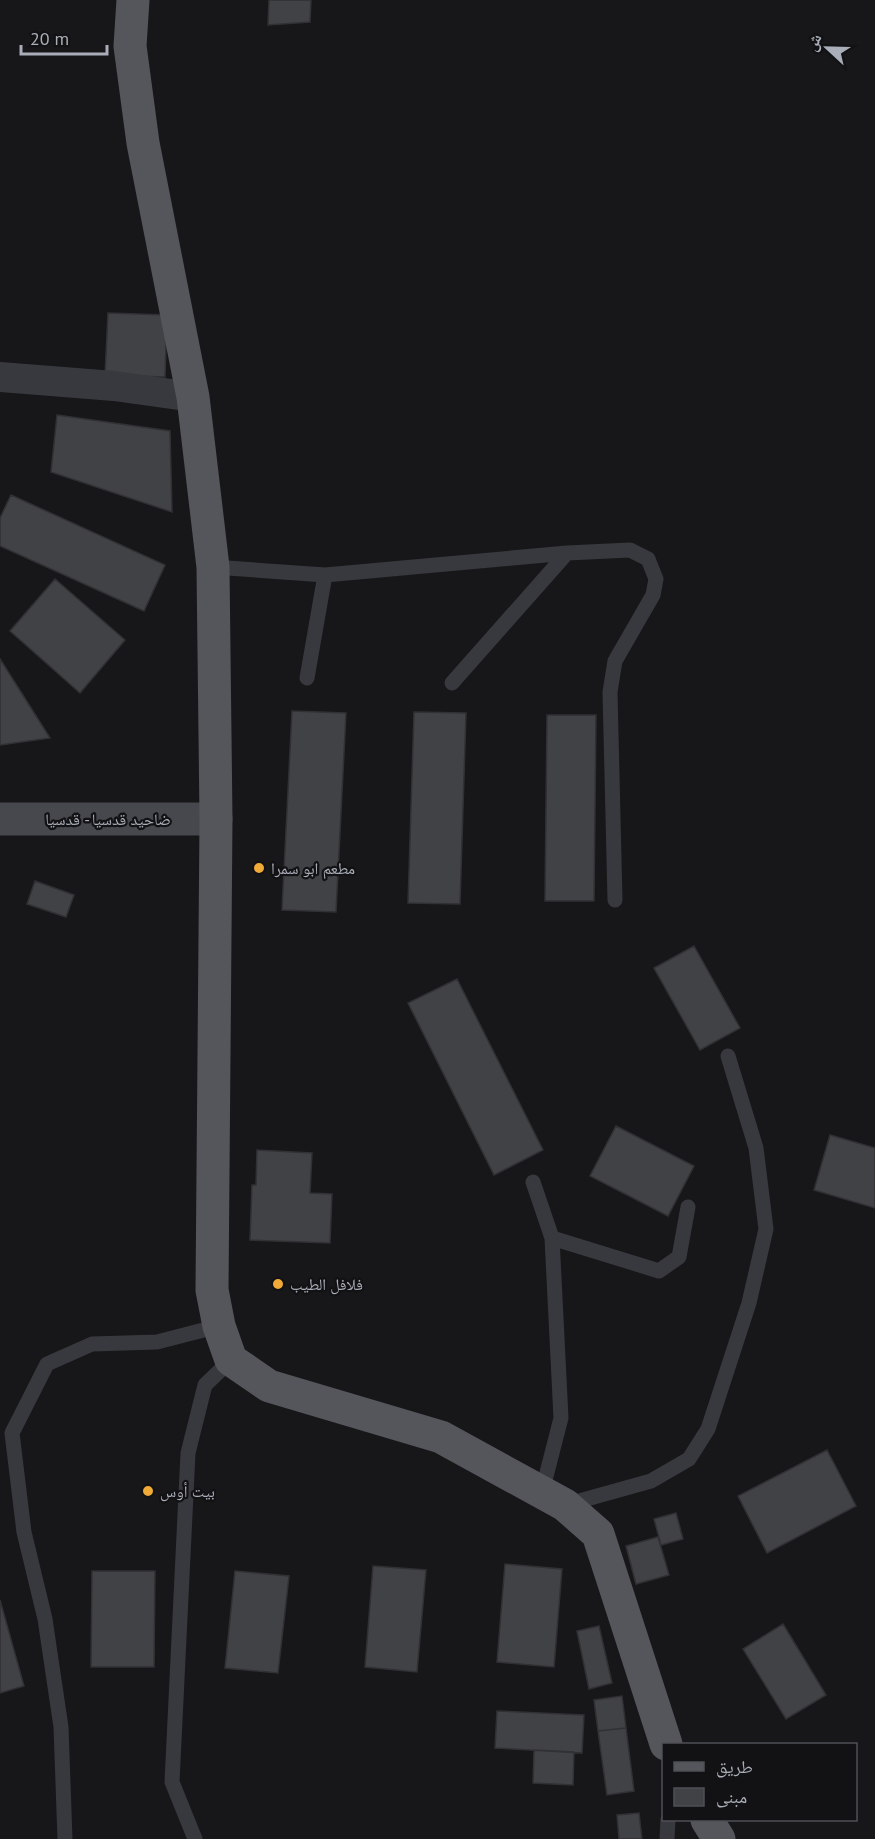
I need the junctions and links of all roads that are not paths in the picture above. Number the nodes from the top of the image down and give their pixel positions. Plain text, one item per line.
1 (133, 0) edge
2 (0, 377) edge
3 (193, 397) junction
4 (567, 553) junction
5 (213, 567) junction
6 (325, 575) junction
7 (307, 678) dead end
8 (452, 683) dead end
9 (0, 819) edge
10 (216, 819) junction
11 (615, 900) dead end
12 (728, 1056) dead end
13 (533, 1182) dead end
14 (688, 1207) dead end
15 (552, 1238) junction
16 (219, 1326) junction
17 (231, 1360) junction
18 (553, 1499) junction
19 (666, 1743) edge
20 (668, 1821) edge
21 (709, 1821) edge
22 (65, 1839) edge
23 (195, 1839) edge
24 (667, 1839) edge
25 (719, 1839) edge

1 - 3 main road
2 - 3 street
3 - 5 main road
4 - 6 lane
4 - 8 lane
4 - 11 lane
5 - 6 lane
5 - 10 main road
6 - 7 lane
9 - 10 main road, ضاحيد قدسيا - قدسيا
10 - 16 main road
12 - 18 lane
13 - 15 lane
14 - 15 lane
15 - 18 lane
16 - 17 main road
16 - 22 lane
17 - 18 main road
17 - 23 lane
18 - 19 main road
20 - 24 lane
21 - 25 main road

